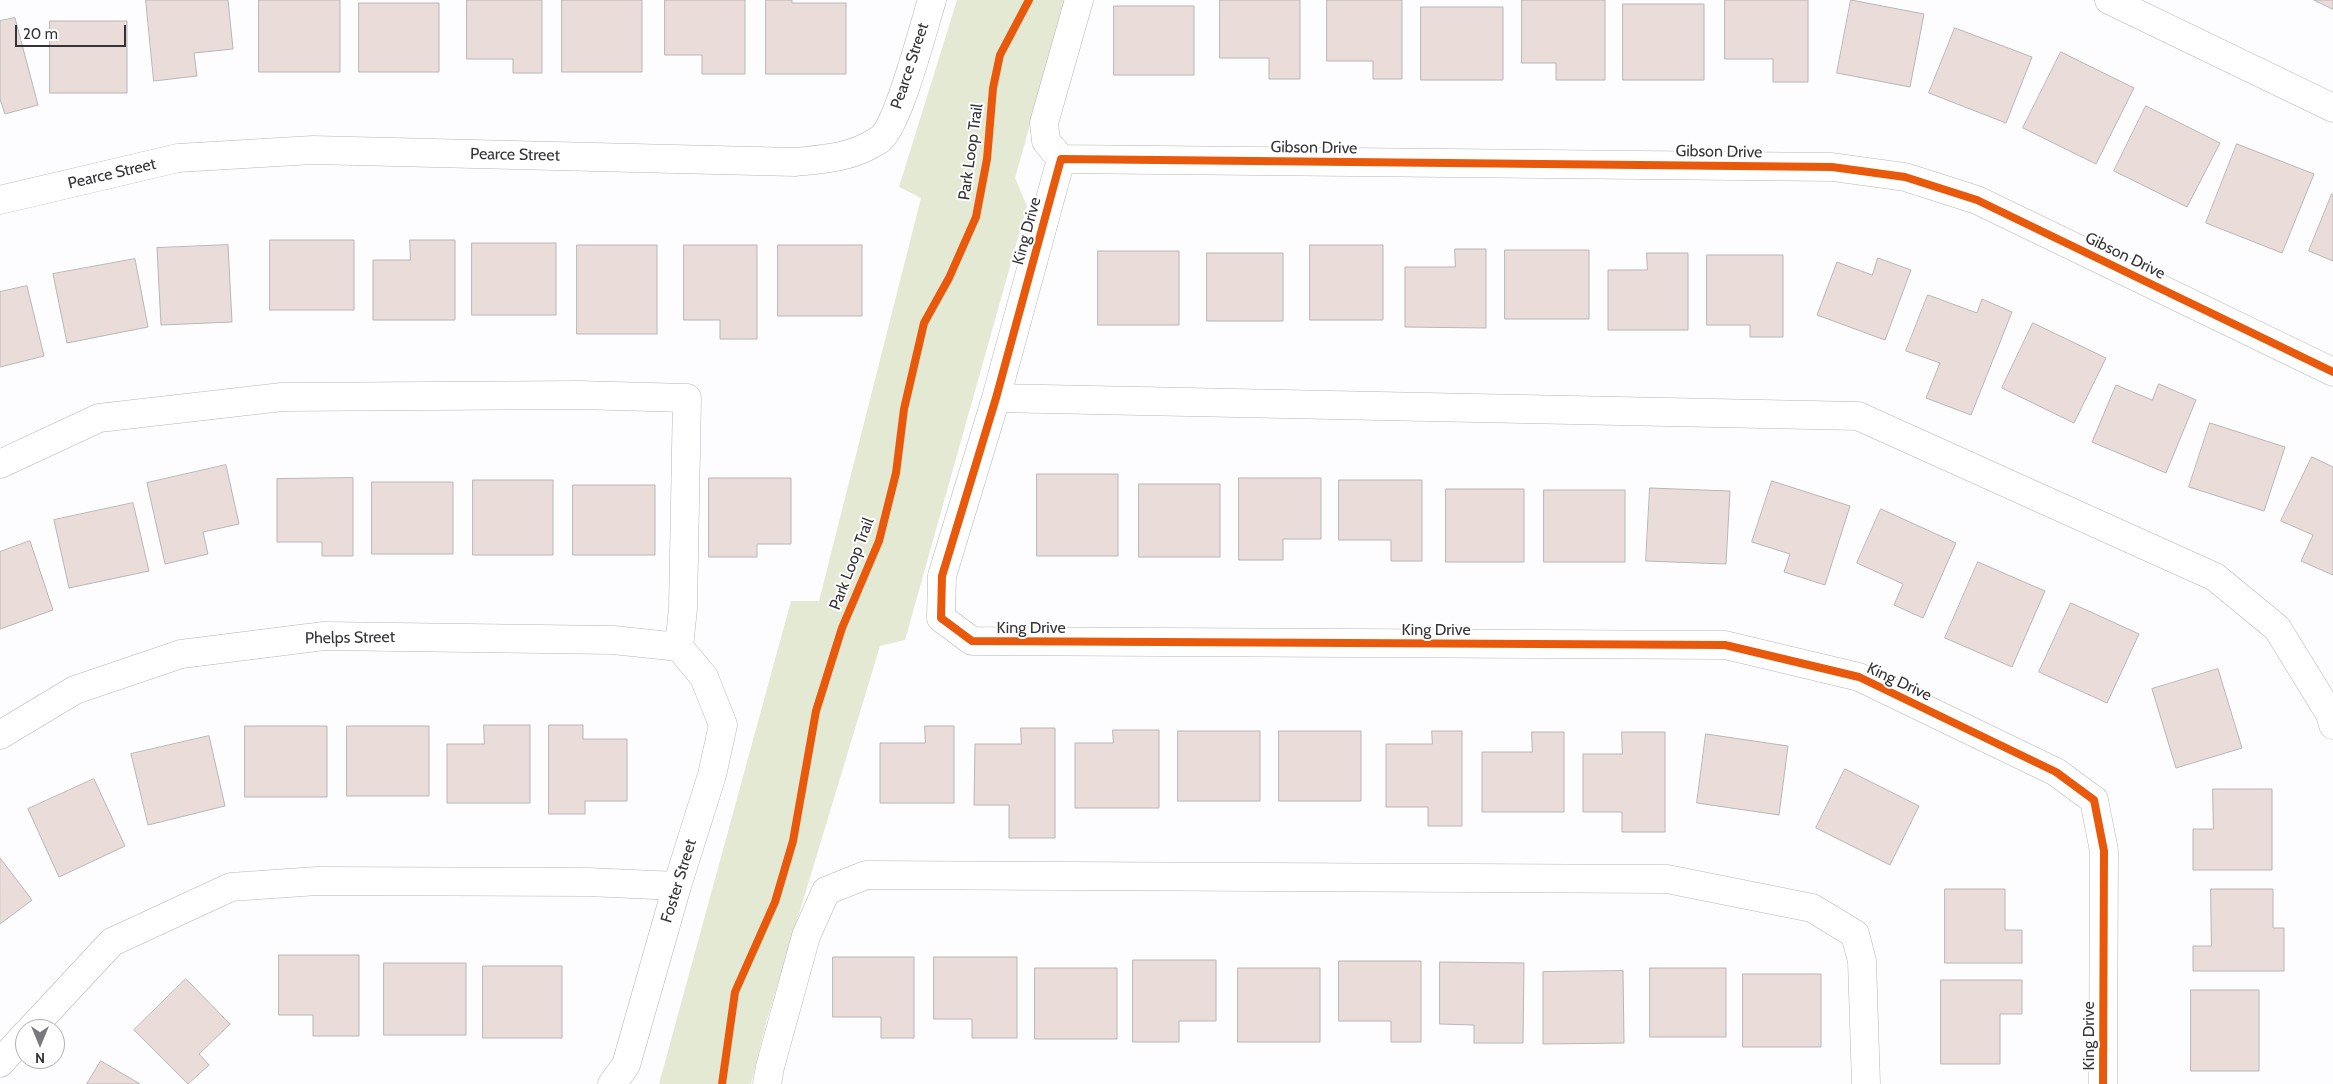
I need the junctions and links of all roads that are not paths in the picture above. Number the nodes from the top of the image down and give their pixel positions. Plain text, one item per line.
1 (932, 0) edge
2 (1079, 0) edge
3 (2109, 0) edge
4 (2333, 108) edge
5 (1061, 159) junction
6 (0, 200) edge
7 (2333, 372) edge
8 (996, 398) junction
9 (0, 464) edge
10 (679, 647) junction
11 (2333, 725) edge
12 (0, 735) edge
13 (677, 886) junction
14 (40, 1019) edge
15 (15, 1046) edge
16 (0, 1063) edge
17 (612, 1084) edge
18 (767, 1084) edge
19 (1866, 1084) edge
20 (2103, 1084) edge

1 - 6 street, Pearce Street
2 - 5 street
3 - 4 street
5 - 7 street, Gibson Drive
5 - 8 street, King Drive
8 - 11 street
8 - 20 street, King Drive
9 - 10 street
10 - 12 street, Phelps Street
10 - 13 street, Foster Street
13 - 14 street
13 - 17 street, Foster Street
15 - 16 street
18 - 19 street

